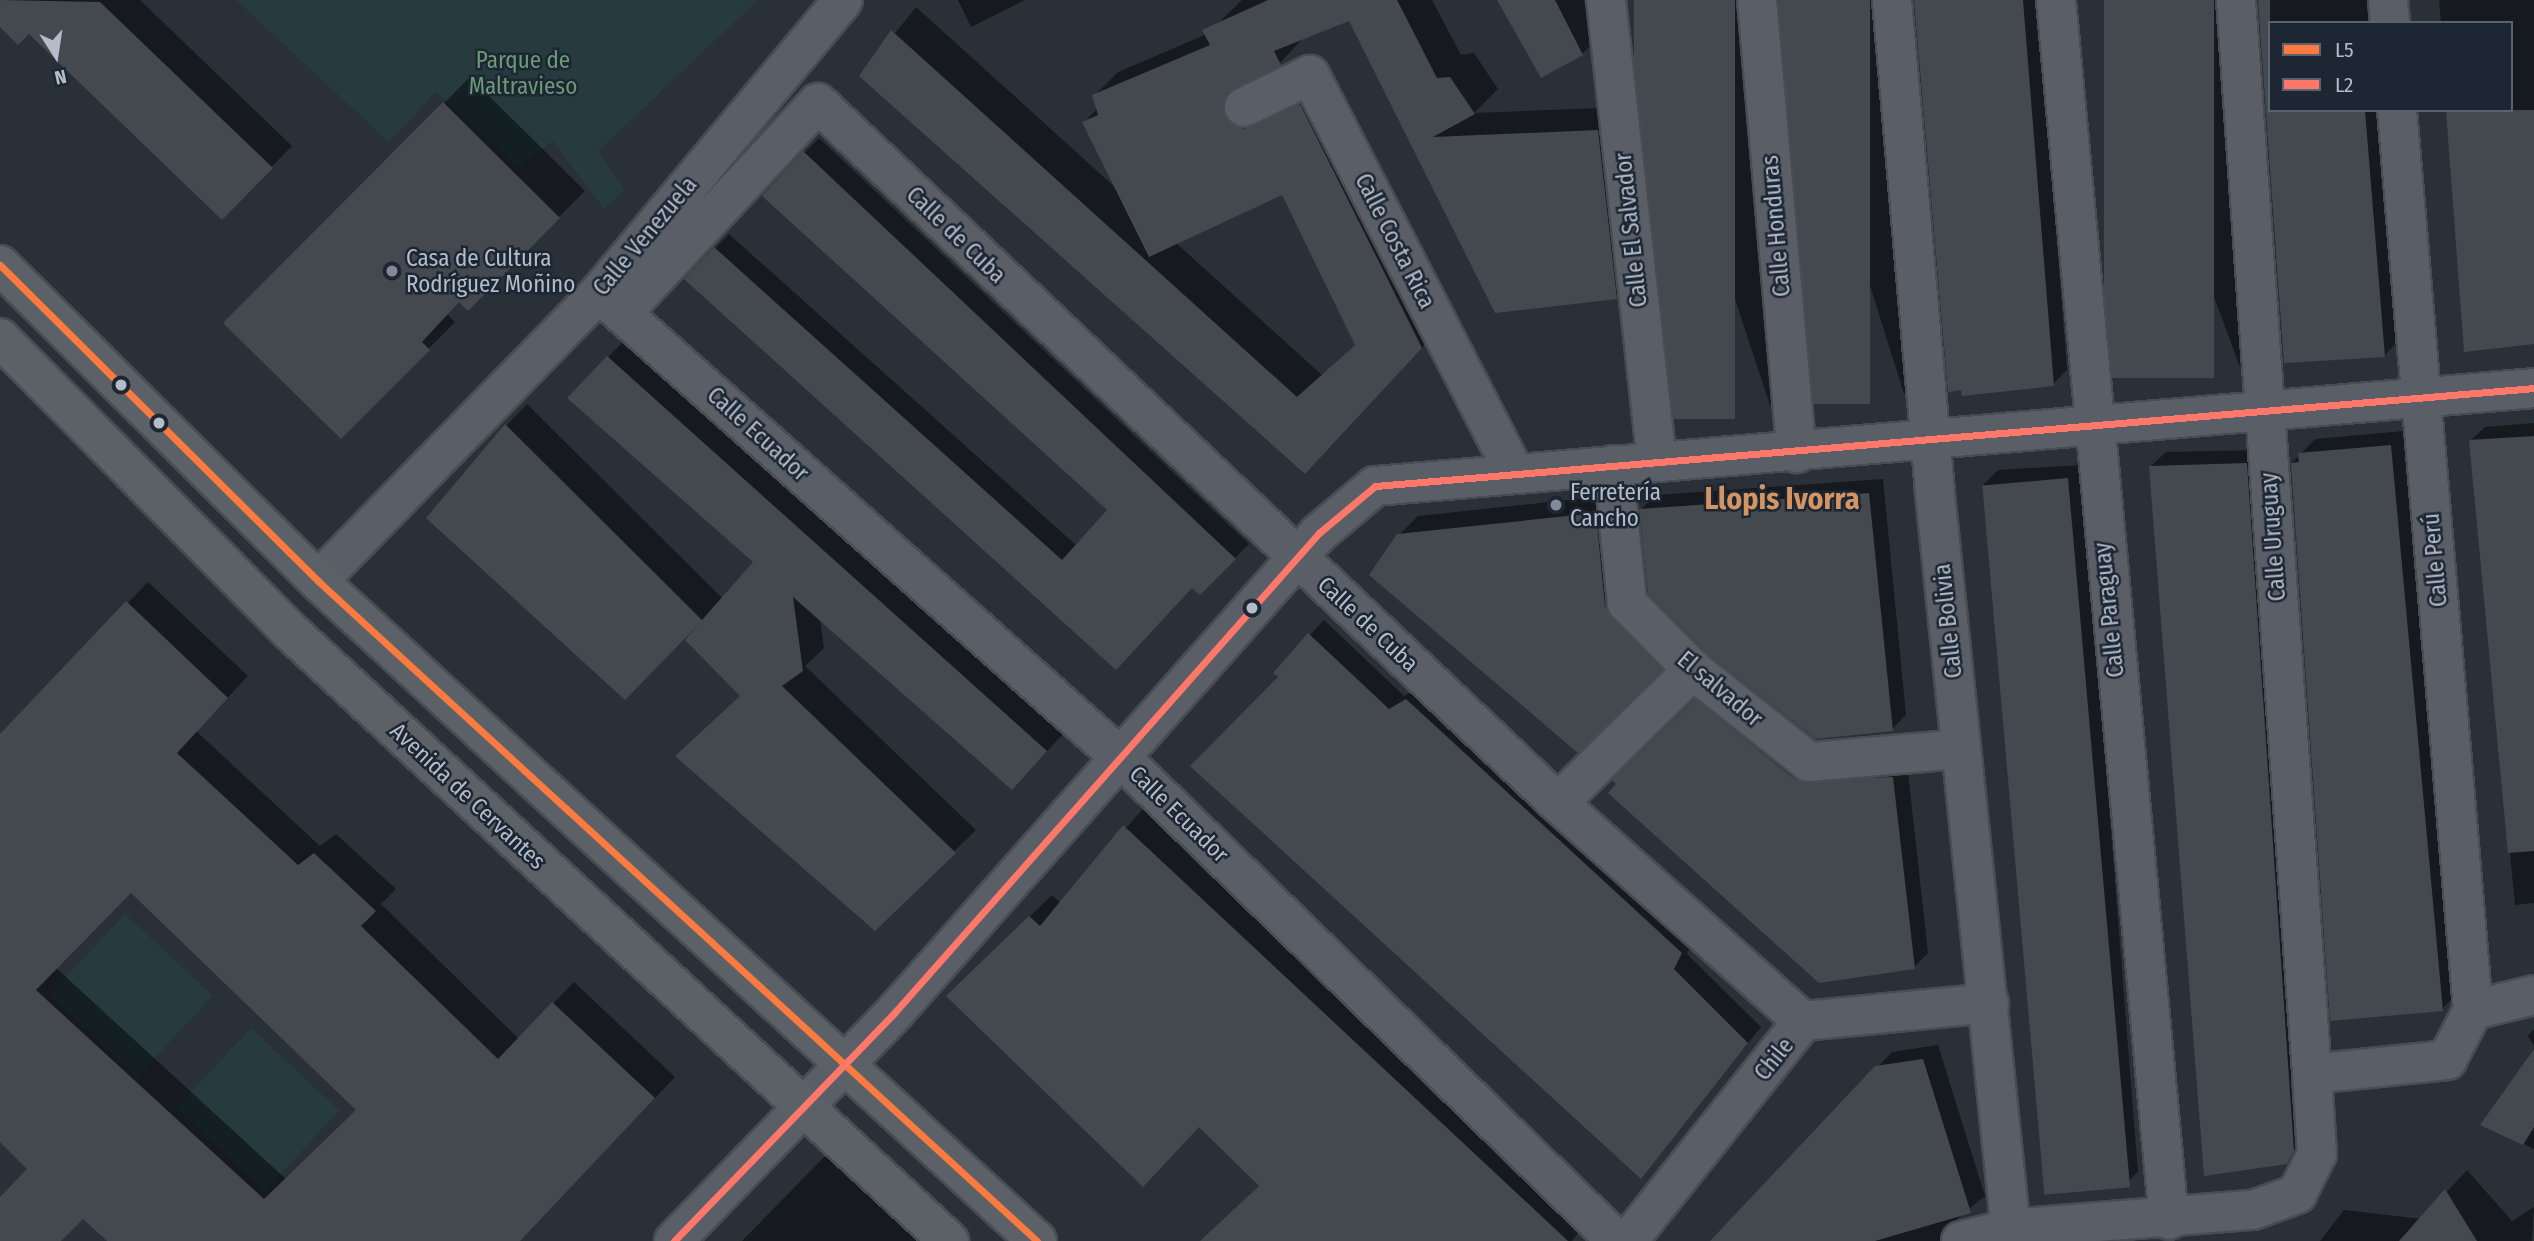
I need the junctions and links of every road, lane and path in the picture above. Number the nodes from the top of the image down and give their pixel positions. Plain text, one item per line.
1 (843, 0) edge
2 (1606, 0) edge
3 (1757, 0) edge
4 (1892, 0) edge
5 (2056, 0) edge
6 (2236, 0) edge
7 (2388, 0) edge
8 (2390, 21) edge
9 (1244, 107) dead end
10 (2397, 112) edge
11 (0, 265) edge
12 (611, 303) junction
13 (0, 338) edge
14 (2534, 388) edge
15 (2423, 399) junction
16 (2266, 415) junction
17 (2092, 429) junction
18 (1930, 442) junction
19 (1797, 453) junction
20 (1657, 459) junction
21 (1613, 465) junction
22 (1514, 472) junction
23 (1297, 558) junction
24 (318, 581) junction
25 (1693, 670) junction
26 (1960, 749) junction
27 (1120, 757) junction
28 (1558, 803) junction
29 (2534, 995) edge
30 (1989, 1003) junction
31 (2473, 1010) junction
32 (1803, 1021) junction
33 (846, 1060) junction
34 (2312, 1074) junction
35 (805, 1106) junction
36 (2169, 1220) junction
37 (2011, 1235) edge
38 (674, 1241) edge
39 (948, 1241) edge
40 (1037, 1241) edge
41 (1617, 1241) edge
42 (1628, 1241) edge
43 (1961, 1241) edge

1 - 12 street, Calle Venezuela
2 - 20 street, Calle El Salvador
3 - 19 street, Calle Honduras
4 - 18 street, Calle Bolivia
5 - 17 street, Calle Paraguay
6 - 16 street, Calle Uruguay
7 - 8 street
9 - 22 street, Calle Costa Rica
10 - 15 street, Calle Perú
11 - 24 main road
12 - 23 street, Calle de Cuba
12 - 24 street, Calle Venezuela
12 - 27 street, Calle Ecuador
13 - 35 main road, Avenida de Cervantes
14 - 15 street
15 - 16 street
15 - 31 street, Calle Perú
16 - 17 street
16 - 34 street, Calle Uruguay
17 - 18 street
17 - 36 street, Calle Paraguay
18 - 19 street
18 - 26 street, Calle Bolivia
19 - 20 street
20 - 21 street
21 - 22 street
21 - 25 street, El salvador
22 - 23 street
23 - 27 street
23 - 28 street, Calle de Cuba
24 - 33 main road
25 - 26 street, El salvador
25 - 28 street
26 - 30 street, Calle Bolivia
27 - 33 street
27 - 41 street, Calle Ecuador
28 - 32 street, Calle de Cuba
29 - 31 street
30 - 32 street, Chile
30 - 37 street, Calle Bolivia
31 - 34 street
32 - 42 street, Chile
33 - 35 street
33 - 40 main road
34 - 36 street, Calle Uruguay
35 - 38 street
35 - 39 main road, Avenida de Cervantes
36 - 37 street, Calle Uruguay
37 - 43 street, Calle Uruguay

